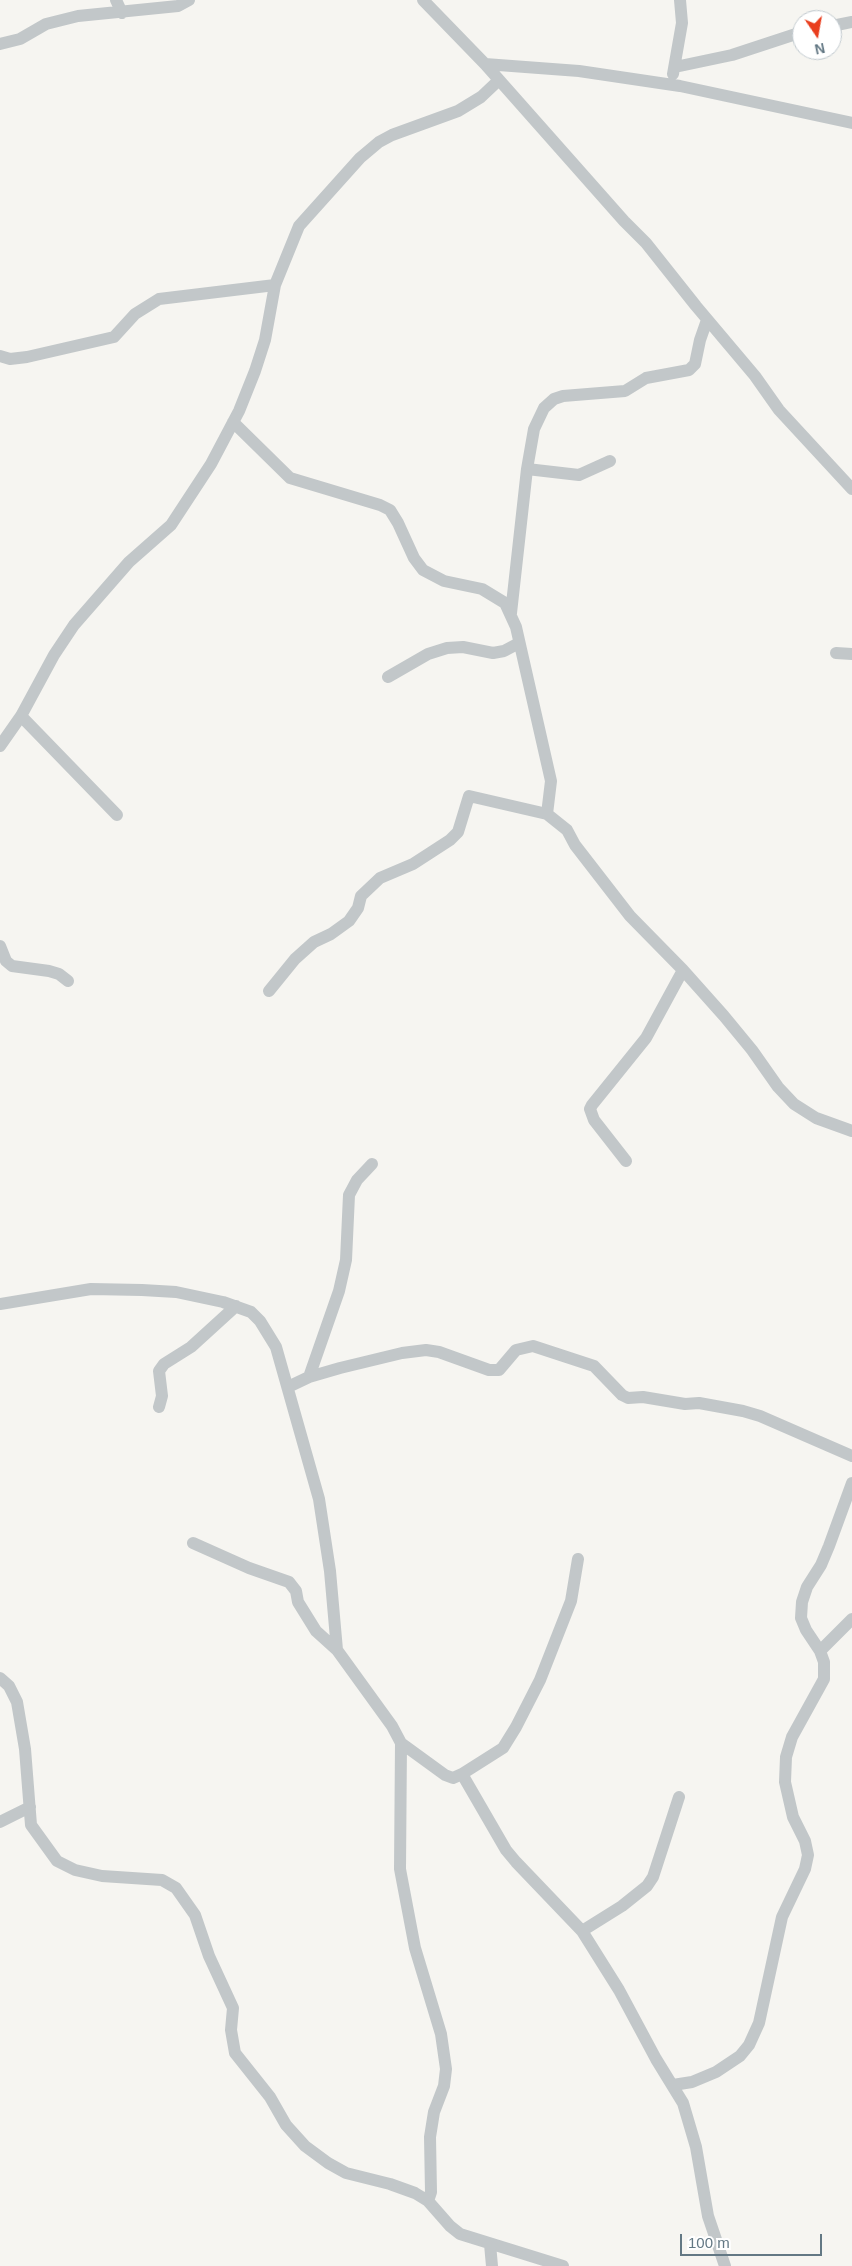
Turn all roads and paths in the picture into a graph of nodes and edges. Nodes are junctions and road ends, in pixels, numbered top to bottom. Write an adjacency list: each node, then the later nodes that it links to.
1 (116, 0): 5 (street)
2 (189, 0): 5 (street)
3 (423, 0): 8 (street)
4 (680, 0): 9 (street)
5 (122, 13): 7 (street)
6 (792, 35): 9 (street)
7 (0, 44)
8 (485, 64): 10 (street); 11 (street)
9 (675, 68): 11 (street)
10 (499, 80): 13 (street); 14 (street)
11 (670, 84): 12 (street)
12 (852, 123)
13 (275, 285): 15 (street); 16 (street)
14 (707, 320): 18 (street); 19 (street)
15 (3, 360)
16 (233, 422): 20 (street); 25 (street)
17 (610, 461): 18 (street)
18 (527, 468): 20 (street)
19 (852, 488)
20 (511, 613): 21 (street)
21 (519, 643): 24 (street); 27 (street)
22 (836, 653): 23 (street)
23 (852, 654)
24 (388, 677)
25 (21, 716): 26 (street); 28 (street)
26 (0, 746)
27 (548, 814): 30 (street); 32 (street)
28 (117, 815)
29 (0, 946): 31 (street)
30 (683, 970): 33 (street); 34 (street)
31 (68, 981)
32 (268, 991)
33 (852, 1130)
34 (626, 1161)
35 (372, 1164): 38 (street)
36 (0, 1304): 37 (street)
37 (236, 1306): 39 (street); 40 (street)
38 (309, 1377): 39 (street); 41 (street)
39 (288, 1386): 46 (street)
40 (159, 1407)
41 (852, 1456)
42 (852, 1483): 47 (street)
43 (193, 1543): 46 (street)
44 (578, 1559): 50 (street)
45 (852, 1619): 47 (street)
46 (338, 1650): 49 (street)
47 (820, 1651): 55 (street)
48 (0, 1678): 52 (street)
49 (401, 1743): 50 (street); 56 (street)
50 (462, 1774): 54 (street)
51 (680, 1797): 54 (street)
52 (30, 1808): 53 (street); 56 (street)
53 (0, 1822)
54 (582, 1930): 55 (street)
55 (673, 2085): 60 (street)
56 (428, 2201): 57 (street)
57 (490, 2244): 58 (street); 59 (street)
58 (492, 2266)
59 (563, 2266)
60 (725, 2266)

